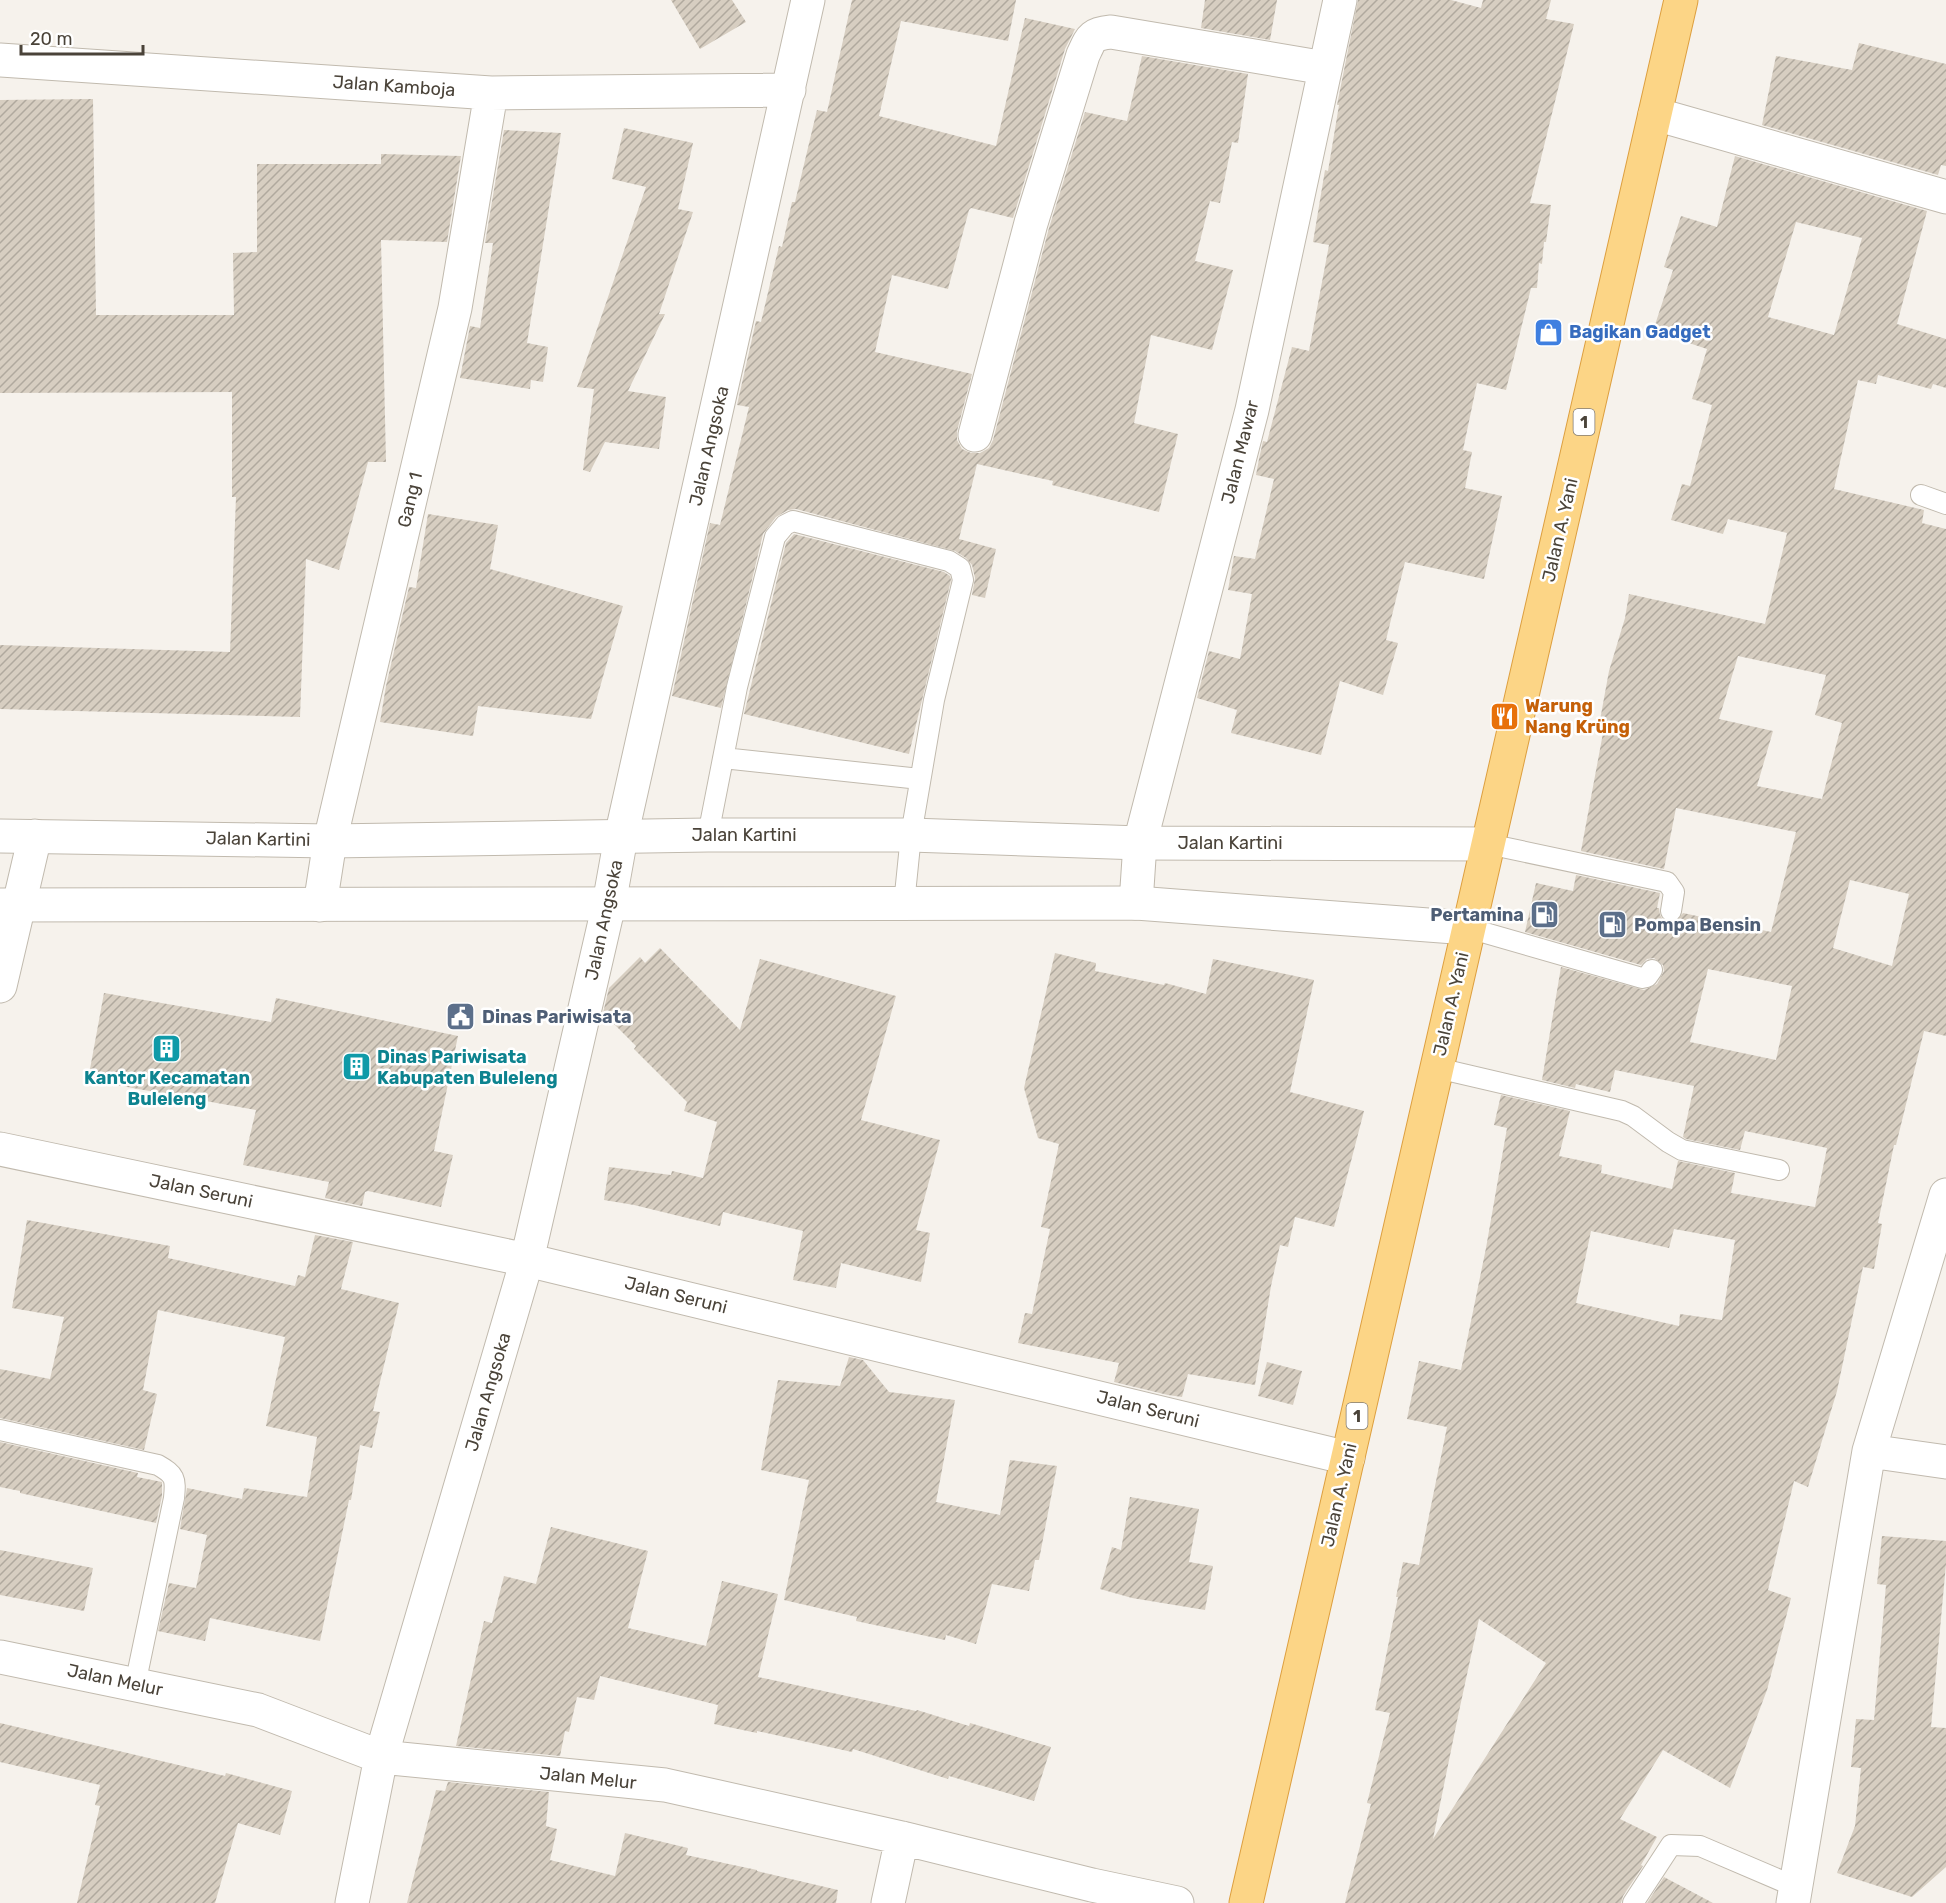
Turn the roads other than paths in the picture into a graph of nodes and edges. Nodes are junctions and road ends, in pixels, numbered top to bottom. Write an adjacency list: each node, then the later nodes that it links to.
1 (808, 0): 6 (street, Jalan Angsoka)
2 (1340, 0): 5 (street, Jalan Mawar)
3 (1681, 0): 8 (highway, Jalan A. Yani / 1)
4 (0, 60): 7 (street, Jalan Kamboja)
5 (1325, 68): 10 (street); 21 (street, Jalan Mawar)
6 (789, 90): 7 (street, Jalan Kamboja); 19 (street, Jalan Angsoka)
7 (491, 93): 20 (street, Gang 1)
8 (1654, 114): 9 (street); 22 (highway, Jalan A. Yani / 1)
9 (1946, 197)
10 (975, 435)
11 (1921, 495): 12 (lane)
12 (1946, 504)
13 (723, 758): 14 (lane); 14 (lane); 15 (lane)
14 (920, 779): 18 (lane)
15 (708, 835): 18 (street, Jalan Kartini); 19 (street, Jalan Kartini)
16 (0, 836): 17 (street, Jalan Kartini)
17 (35, 836): 20 (street, Jalan Kartini); 26 (street)
18 (911, 836): 21 (street, Jalan Kartini); 25 (lane)
19 (621, 837): 20 (street, Jalan Kartini); 24 (street, Jalan Angsoka)
20 (330, 841): 27 (street, Gang 1)
21 (1140, 843): 22 (street, Jalan Kartini); 23 (street, Jalan Mawar)
22 (1488, 844): 28 (lane); 29 (highway, Jalan A. Yani / 1)
23 (1136, 903): 25 (street); 29 (street)
24 (609, 904): 25 (street); 27 (street); 36 (street, Jalan Angsoka)
25 (904, 904)
26 (9, 905): 27 (street); 31 (street)
27 (320, 905)
28 (1671, 911)
29 (1468, 928): 30 (lane); 32 (highway, Jalan A. Yani / 1)
30 (1652, 970)
31 (0, 986)
32 (1437, 1068): 34 (lane); 39 (highway, Jalan A. Yani / 1)
33 (0, 1149): 36 (street, Jalan Seruni)
34 (1779, 1170)
35 (1946, 1195): 38 (street)
36 (527, 1260): 39 (street, Jalan Seruni); 43 (street, Jalan Angsoka)
37 (0, 1430): 42 (lane)
38 (1869, 1451): 40 (street); 45 (street)
39 (1348, 1458): 49 (highway, Jalan A. Yani / 1)
40 (1946, 1462)
41 (0, 1657): 42 (street, Jalan Melur)
42 (135, 1685): 43 (street, Jalan Melur)
43 (381, 1757): 44 (street, Jalan Melur); 46 (street, Jalan Angsoka)
44 (902, 1838): 47 (street); 48 (street, Jalan Melur)
45 (1794, 1895): 50 (lane)
46 (352, 1903)
47 (888, 1903)
48 (1177, 1903)
49 (1246, 1903)
50 (1633, 1903)

